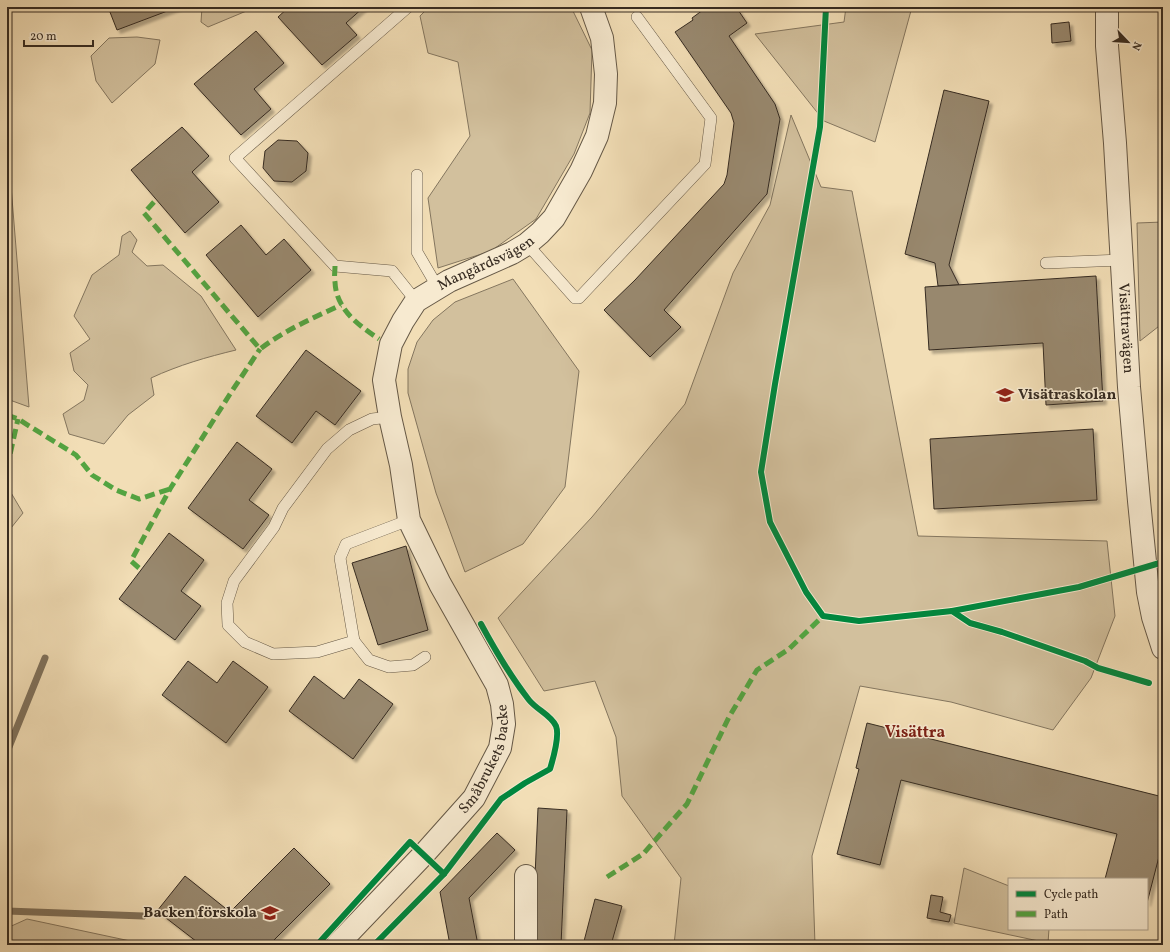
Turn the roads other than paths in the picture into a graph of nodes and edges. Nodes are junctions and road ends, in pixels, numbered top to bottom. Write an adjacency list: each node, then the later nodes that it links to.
1 (408, 7): 10 (lane)
2 (590, 7): 6 (street, Mangårdsvägen)
3 (1107, 7): 7 (street, Visättravägen)
4 (637, 17): 6 (lane)
5 (417, 175): 9 (lane)
6 (527, 244): 9 (street, Mangårdsvägen)
7 (1122, 260): 8 (lane); 14 (street, Visättravägen)
8 (1046, 263)
9 (438, 288): 10 (street, Mangårdsvägen)
10 (416, 301): 11 (street, Mangårdsvägen)
11 (390, 417): 12 (street, Mangårdsvägen); 13 (lane)
12 (409, 520): 13 (lane); 17 (street, Småbrukets backe)
13 (354, 641): 15 (lane)
14 (1163, 648)
15 (425, 658)
16 (526, 876): 18 (street)
17 (337, 945)
18 (526, 945)

